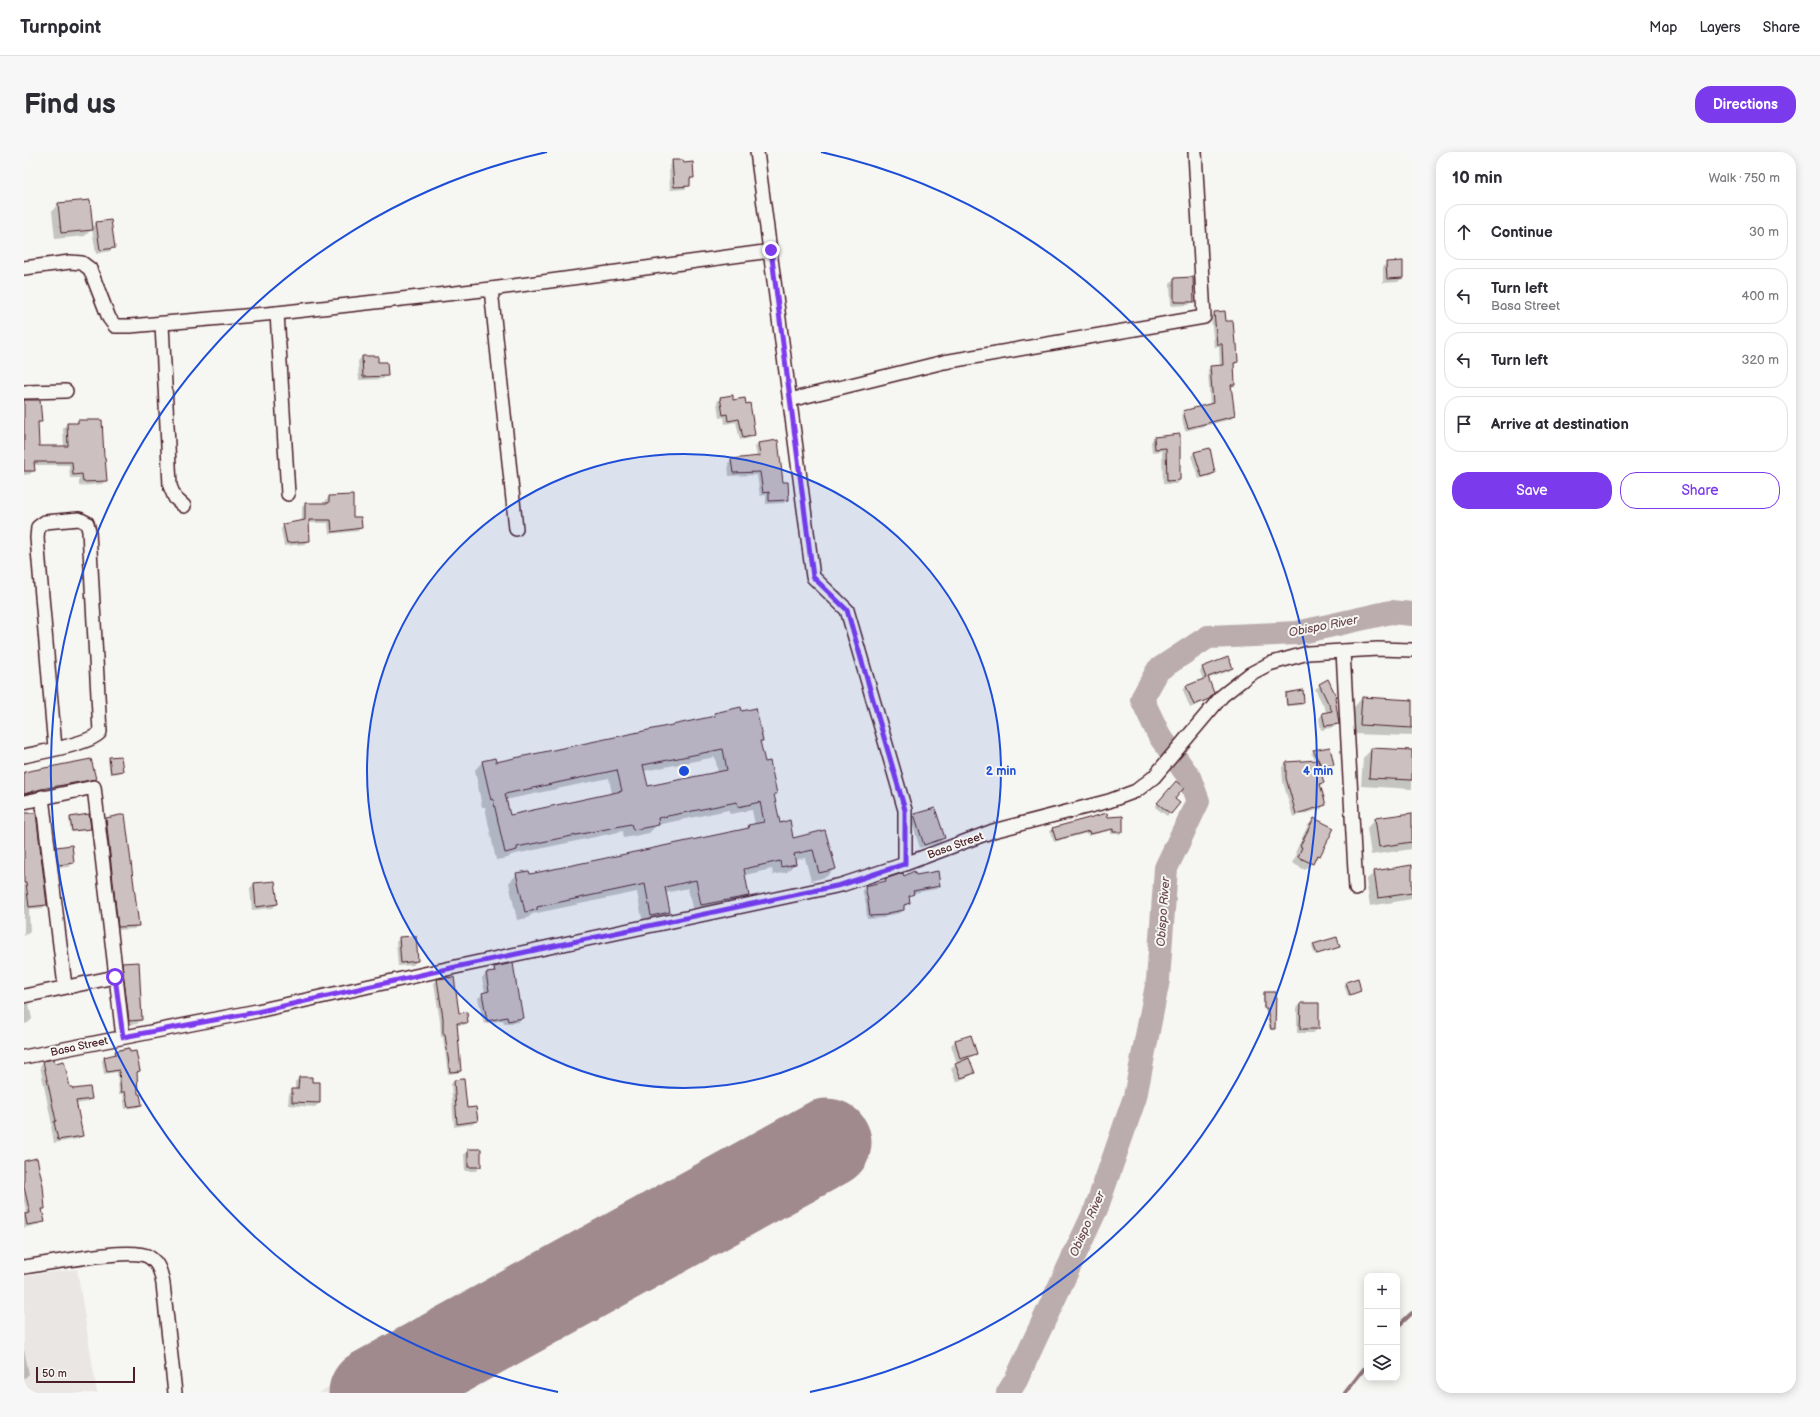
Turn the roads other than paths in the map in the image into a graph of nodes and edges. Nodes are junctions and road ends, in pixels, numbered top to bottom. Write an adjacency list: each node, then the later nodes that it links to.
1 (757, 152): 3 (street)
2 (1194, 152): 10 (street)
3 (771, 250): 5 (street); 10 (street)
4 (24, 268): 7 (street)
5 (491, 289): 6 (street); 13 (street)
6 (277, 313): 7 (street); 11 (street)
7 (162, 324): 12 (street)
8 (24, 392): 9 (street)
9 (66, 392)
10 (790, 400): 20 (street)
11 (288, 494)
12 (184, 506)
13 (516, 529)
14 (1412, 650): 15 (street, Basa Street)
15 (1343, 651): 20 (street, Basa Street); 21 (street)
16 (55, 748): 16 (street); 17 (street)
17 (24, 756)
18 (42, 797): 19 (street); 22 (street); 23 (street)
19 (24, 802)
20 (905, 864): 25 (street, Basa Street)
21 (1356, 888)
22 (115, 977): 23 (street); 25 (street)
23 (65, 986): 24 (street)
24 (24, 996)
25 (123, 1037): 26 (street, Basa Street)
26 (24, 1057)
27 (24, 1267): 28 (street)
28 (175, 1393)

